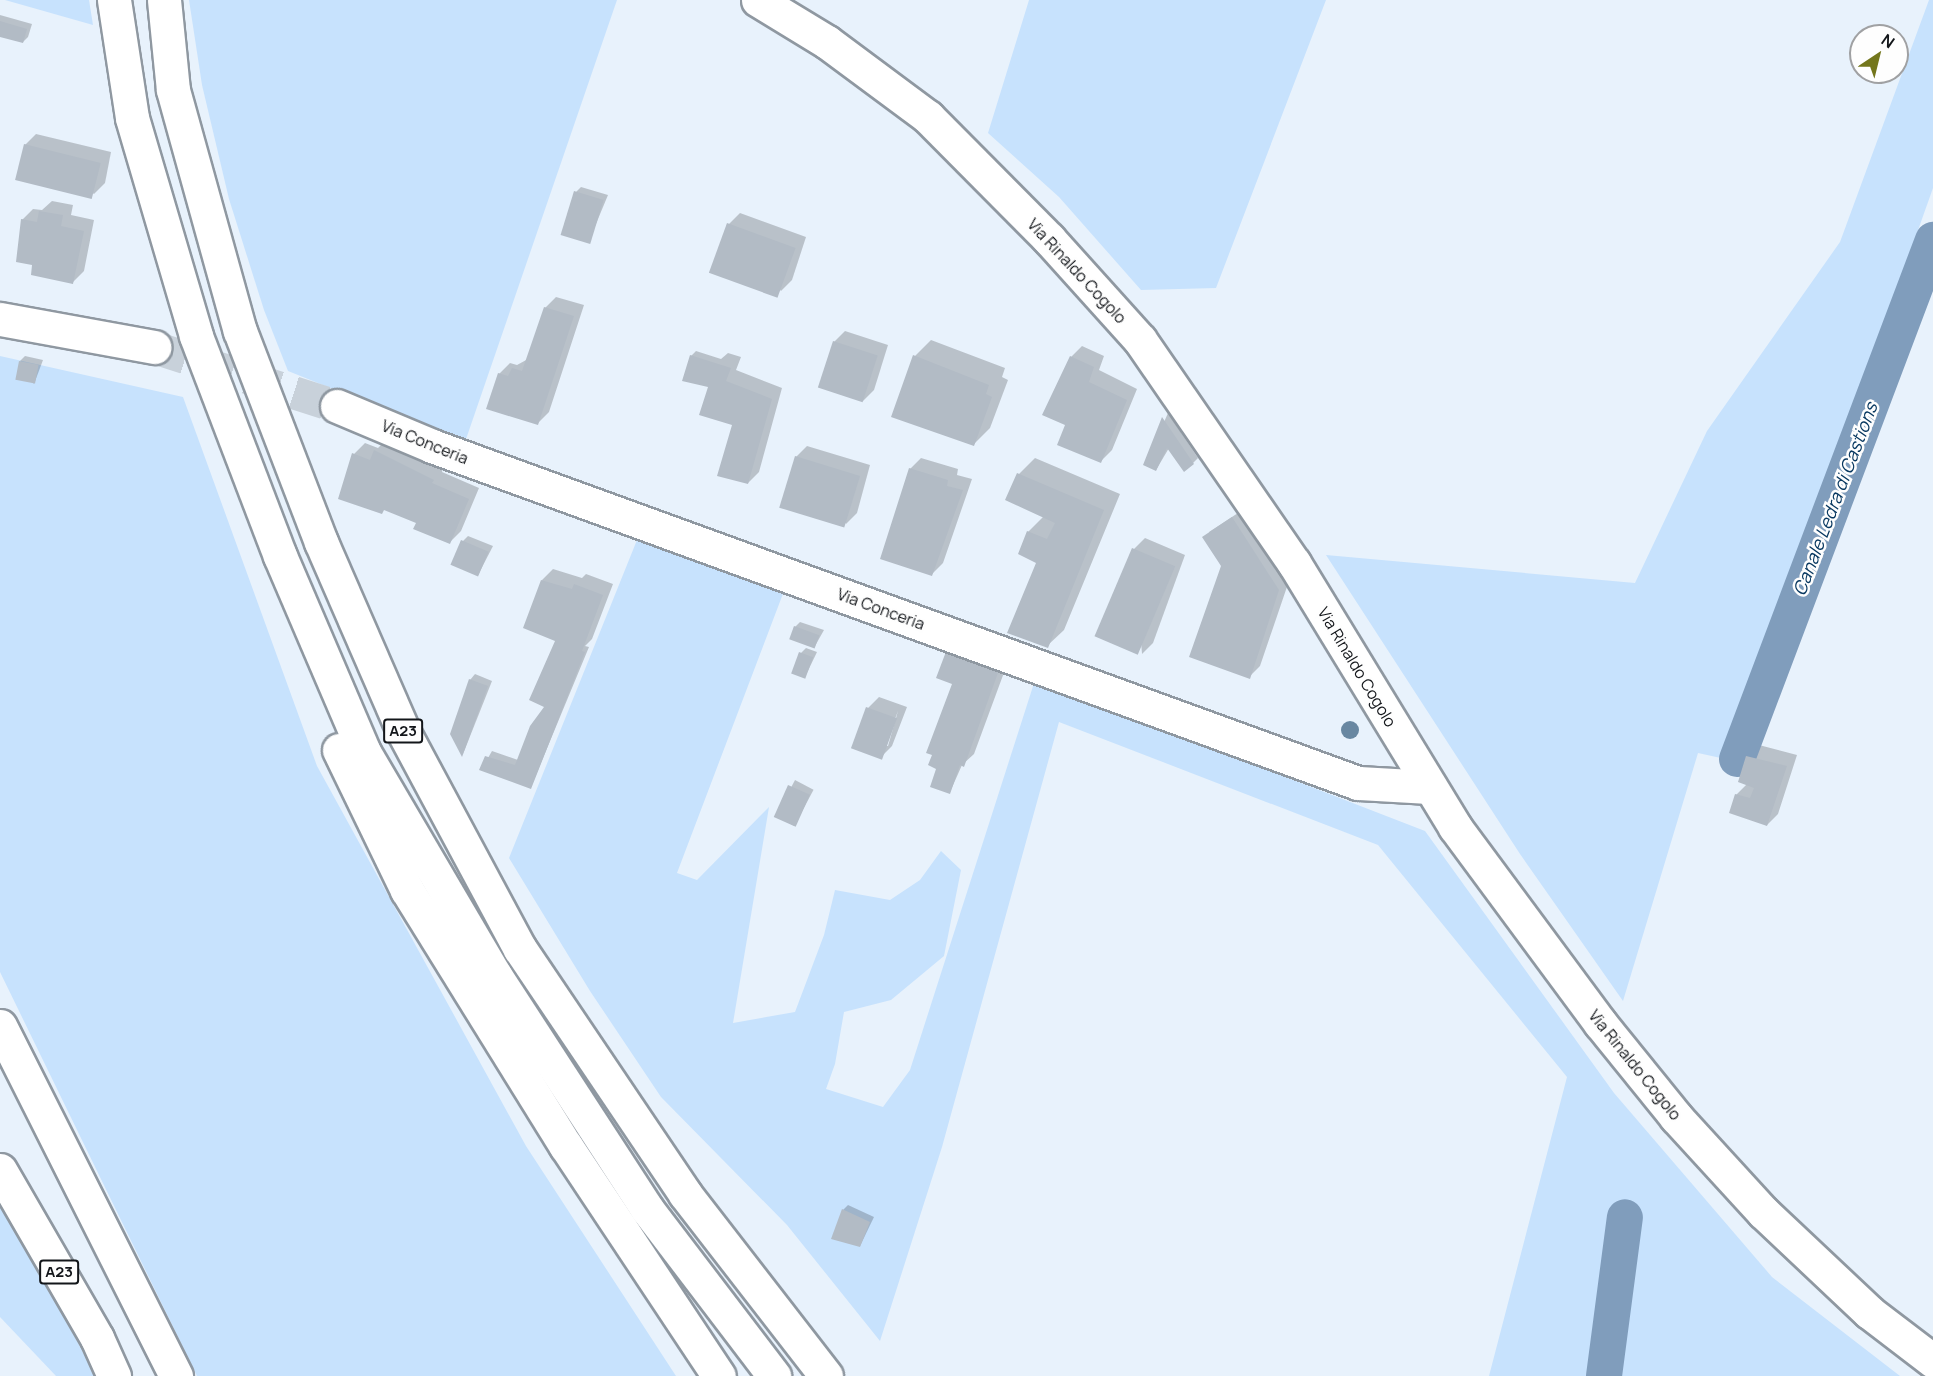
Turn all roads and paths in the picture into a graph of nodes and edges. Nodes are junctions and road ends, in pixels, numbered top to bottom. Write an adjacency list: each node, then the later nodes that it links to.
1 (114, 0): 15 (main road, A23)
2 (164, 0): 16 (main road, A23)
3 (758, 0): 8 (main road, Via Rinaldo Cogolo)
4 (0, 319): 5 (main road)
5 (154, 347)
6 (337, 406): 8 (main road, Via Conceria)
7 (339, 750): 14 (main road)
8 (1430, 787): 11 (main road, Via Rinaldo Cogolo)
9 (0, 1026): 13 (main road)
10 (0, 1170): 12 (main road, A23)
11 (1933, 1361)
12 (114, 1376)
13 (176, 1376)
14 (719, 1376)
15 (774, 1376)
16 (826, 1376)

